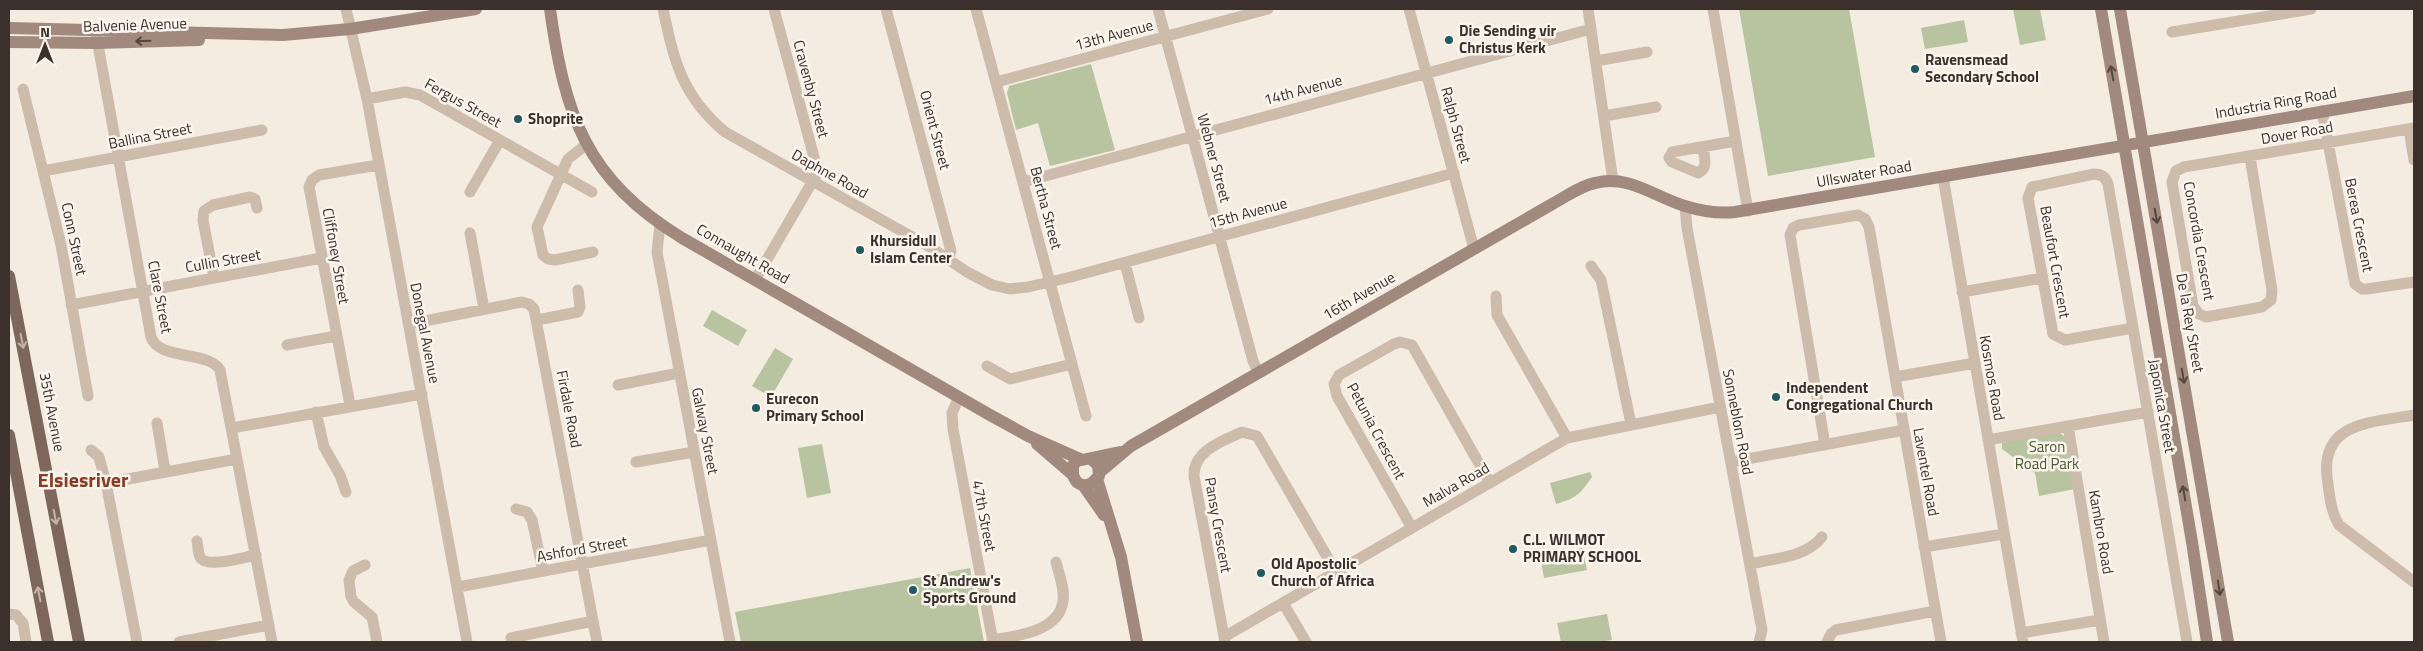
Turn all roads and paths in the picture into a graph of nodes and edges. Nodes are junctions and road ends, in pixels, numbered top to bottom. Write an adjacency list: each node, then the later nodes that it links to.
1 (346, 9): 17 (street, Donegal Avenue)
2 (476, 9): 17 (street, Balvenie Avenue)
3 (550, 9): 42 (street, Connaught Road)
4 (663, 9): 55 (street, Daphne Road)
5 (774, 9): 55 (street, Cravenby Street)
6 (886, 9): 69 (street, Orient Street)
7 (976, 9): 28 (street, Bertha Street)
8 (1158, 9): 22 (street, Webner Street)
9 (1268, 9): 22 (street, 13th Avenue)
10 (1409, 9): 27 (street, Ralph Street)
11 (1588, 9): 18 (street)
12 (1713, 9): 39 (street)
13 (2101, 9): 43 (street, one-way to 13)
14 (2120, 9): 40 (street, De la Rey Street)
15 (2311, 9): 20 (street)
16 (9, 28): 19 (street, Balvenie Avenue)
17 (350, 29): 21 (street, Balvenie Avenue); 31 (street, Donegal Avenue)
18 (1591, 29): 26 (street); 27 (street, 14th Avenue)
19 (96, 30): 21 (street, Balvenie Avenue); 24 (street, Clare Street)
20 (2172, 32)
21 (261, 35): 24 (street, Balvenie Avenue, one-way to 24)
22 (1165, 36): 28 (street, 13th Avenue); 37 (street, Webner Street)
23 (9, 42): 24 (street, Balvenie Avenue)
24 (97, 43): 46 (street, Clare Street)
25 (1647, 52): 26 (street)
26 (1596, 61): 34 (street)
27 (1426, 72): 37 (street, 14th Avenue); 51 (street, Ralph Street)
28 (996, 82): 57 (street, Bertha Street)
29 (23, 89): 50 (street, Conn Street)
30 (2414, 96): 33 (street, Industria Ring Road)
31 (367, 99): 38 (street, Fergus Street); 48 (street, Donegal Avenue)
32 (1656, 108): 34 (street)
33 (2322, 111): 40 (street, Industria Ring Road); 41 (street, Berea Crescent)
34 (1604, 116): 56 (street)
35 (2412, 129): 41 (street, Dover Road); 47 (street)
36 (262, 130): 46 (street, Ballina Street)
37 (1192, 136): 57 (street, 14th Avenue); 65 (street, Webner Street)
38 (500, 140): 52 (street, Fergus Street); 58 (street)
39 (1736, 142): 44 (street); 62 (street)
40 (2143, 142): 43 (street, Industria Ring Road); 175 (street, De la Rey Street, one-way to 175)
41 (2328, 142): 45 (street, Dover Road); 77 (street, Berea Crescent)
42 (587, 144): 52 (street); 63 (street, Connaught Road)
43 (2124, 146): 54 (street, Ullswater Road); 174 (street, one-way to 43)
44 (1703, 147)
45 (2250, 157): 49 (street, Dover Road); 49 (street, Concordia Crescent)
46 (118, 158): 50 (street, Ballina Street); 79 (street, Clare Street)
47 (2414, 160)
48 (378, 165): 68 (street, Cliffoney Street); 86 (street, Donegal Avenue)
49 (2184, 167)
50 (43, 171): 82 (street, Conn Street)
51 (1454, 173): 65 (street, 15th Avenue); 66 (street, Ralph Street)
52 (562, 175): 59 (street, Fergus Street); 67 (street)
53 (2104, 176): 74 (street, Beaufort Crescent); 87 (street, Japonica Street)
54 (1943, 177): 62 (street, Ullswater Road); 80 (street, Kosmos Road)
55 (813, 181): 69 (street, Daphne Road); 75 (street, Cravenby Street)
56 (1613, 181): 60 (street, Ullswater Road); 66 (street, 16th Avenue)
57 (1023, 182): 76 (street, Bertha Street)
58 (470, 192)
59 (592, 192)
60 (1685, 206): 62 (street, Ullswater Road); 101 (street, Sonneblom Road)
61 (258, 208): 73 (street)
62 (1748, 210)
63 (660, 224): 75 (street, Connaught Road); 94 (street, Galway Street)
64 (470, 233): 83 (street)
65 (1220, 237): 70 (street, 15th Avenue); 93 (street, Webner Street)
66 (1474, 249): 93 (street, 16th Avenue)
67 (593, 252)
68 (321, 258): 73 (street, Cullin Street); 88 (street, Cliffoney Street)
69 (948, 259): 76 (street, Daphne Road)
70 (1125, 263): 76 (street, 15th Avenue); 84 (street)
71 (1591, 266): 107 (street)
72 (9, 276): 159 (main road, 35th Avenue, one-way to 159)
73 (214, 278): 79 (street, Cullin Street)
74 (2042, 278): 80 (street); 87 (street, Beaufort Crescent)
75 (755, 280): 99 (street, Connaught Road)
76 (1050, 282): 90 (street, Bertha Street)
77 (2414, 282)
78 (578, 290): 85 (street)
79 (143, 291): 82 (street, Cullin Street); 109 (street, Clare Street)
80 (1962, 292): 91 (street, Kosmos Road)
81 (1496, 296): 113 (street)
82 (71, 305): 98 (street, Conn Street)
83 (484, 309): 85 (street); 86 (street)
84 (1139, 318)
85 (537, 320): 142 (street, Firdale Road)
86 (409, 324): 97 (street, Donegal Avenue)
87 (2133, 328): 103 (street, Japonica Street)
88 (336, 336): 89 (street); 100 (street, Cliffoney Street)
89 (287, 345)
90 (1072, 364): 92 (street); 105 (street, Bertha Street)
91 (1975, 364): 95 (street); 114 (street, Kosmos Road)
92 (987, 366)
93 (1258, 372): 117 (street, 16th Avenue)
94 (679, 373): 96 (street); 118 (street, Galway Street)
95 (1895, 377): 110 (street, Laventel Road); 115 (street, Laventel Road)
96 (618, 385)
97 (422, 394): 100 (street); 146 (street, Donegal Avenue)
98 (88, 396)
99 (959, 397): 112 (street, Connaught Road); 156 (street, 47th Street)
100 (350, 405): 102 (street)
101 (1720, 407): 107 (street, Malva Road); 122 (street, Sonneblom Road)
102 (316, 412): 109 (street); 129 (street)
103 (2148, 412): 108 (street); 173 (street, Japonica Street)
104 (2414, 415): 145 (street)
105 (1086, 416)
106 (157, 423): 123 (street)
107 (1631, 424): 113 (street, Malva Road)
108 (2068, 426): 114 (street); 150 (street, Kambro Road)
109 (232, 428): 119 (street, Clare Street)
110 (1904, 430): 115 (street); 137 (street, Laventel Road)
111 (9, 435): 158 (main road, one-way to 111)
112 (1028, 436): 120 (street, Connaught Road); 124 (street, Connaught Road)
113 (1567, 438): 127 (street, Malva Road)
114 (1988, 440): 133 (street, Kosmos Road)
115 (1825, 444): 122 (street)
116 (91, 450): 126 (street)
117 (1125, 450): 120 (street, 16th Avenue); 125 (street, 16th Avenue)
118 (694, 452): 121 (street); 135 (street, Galway Street)
119 (237, 459): 123 (street); 138 (street, Clare Street)
120 (1085, 459): 124 (street); 125 (street)
121 (636, 462)
122 (1731, 462): 140 (street, Sonneblom Road)
123 (165, 471): 126 (street)
124 (1072, 475): 128 (street)
125 (1099, 476): 128 (street); 131 (street)
126 (106, 483): 160 (street)
127 (1490, 483): 132 (street, Malva Road); 132 (street, Petunia Crescent)
128 (1082, 485): 131 (street)
129 (346, 492)
130 (516, 509): 143 (street)
131 (1111, 526): 167 (street)
132 (1412, 528): 144 (street, Malva Road)
133 (2004, 534): 137 (street); 154 (street, Kosmos Road)
134 (1822, 537): 140 (street)
135 (711, 540): 142 (street, Ashford Street); 166 (street, Galway Street)
136 (197, 541): 138 (street)
137 (1924, 547): 148 (street, Laventel Road)
138 (256, 555): 152 (street, Clare Street)
139 (1056, 562): 156 (street)
140 (1750, 564): 169 (street, Sonneblom Road)
141 (365, 565): 163 (street)
142 (583, 565): 143 (street, Ashford Street); 151 (street, Firdale Road)
143 (543, 572): 146 (street, Ashford Street)
144 (1336, 572): 147 (street, Malva Road); 155 (street, Pansy Crescent)
145 (2414, 582)
146 (458, 587): 164 (street, Donegal Avenue)
147 (1283, 603): 155 (street, Malva Road); 168 (street)
148 (1935, 611): 170 (street); 171 (street, Laventel Road)
149 (14, 615): 157 (street)
150 (2100, 620): 154 (street); 172 (street, Kambro Road)
151 (593, 622): 153 (street); 165 (street, Firdale Road)
152 (269, 625): 161 (street); 162 (street, Clare Street)
153 (511, 638)
154 (2022, 638)
155 (1224, 640)
156 (992, 641)
157 (26, 642)
158 (48, 642)
159 (79, 642)
160 (137, 642)
161 (179, 642)
162 (272, 642)
163 (377, 642)
164 (467, 642)
165 (597, 642)
166 (730, 642)
167 (1137, 642)
168 (1306, 642)
169 (1759, 642)
170 (1827, 642)
171 (1941, 642)
172 (2104, 642)
173 (2187, 642)
174 (2207, 642)
175 (2228, 642)

